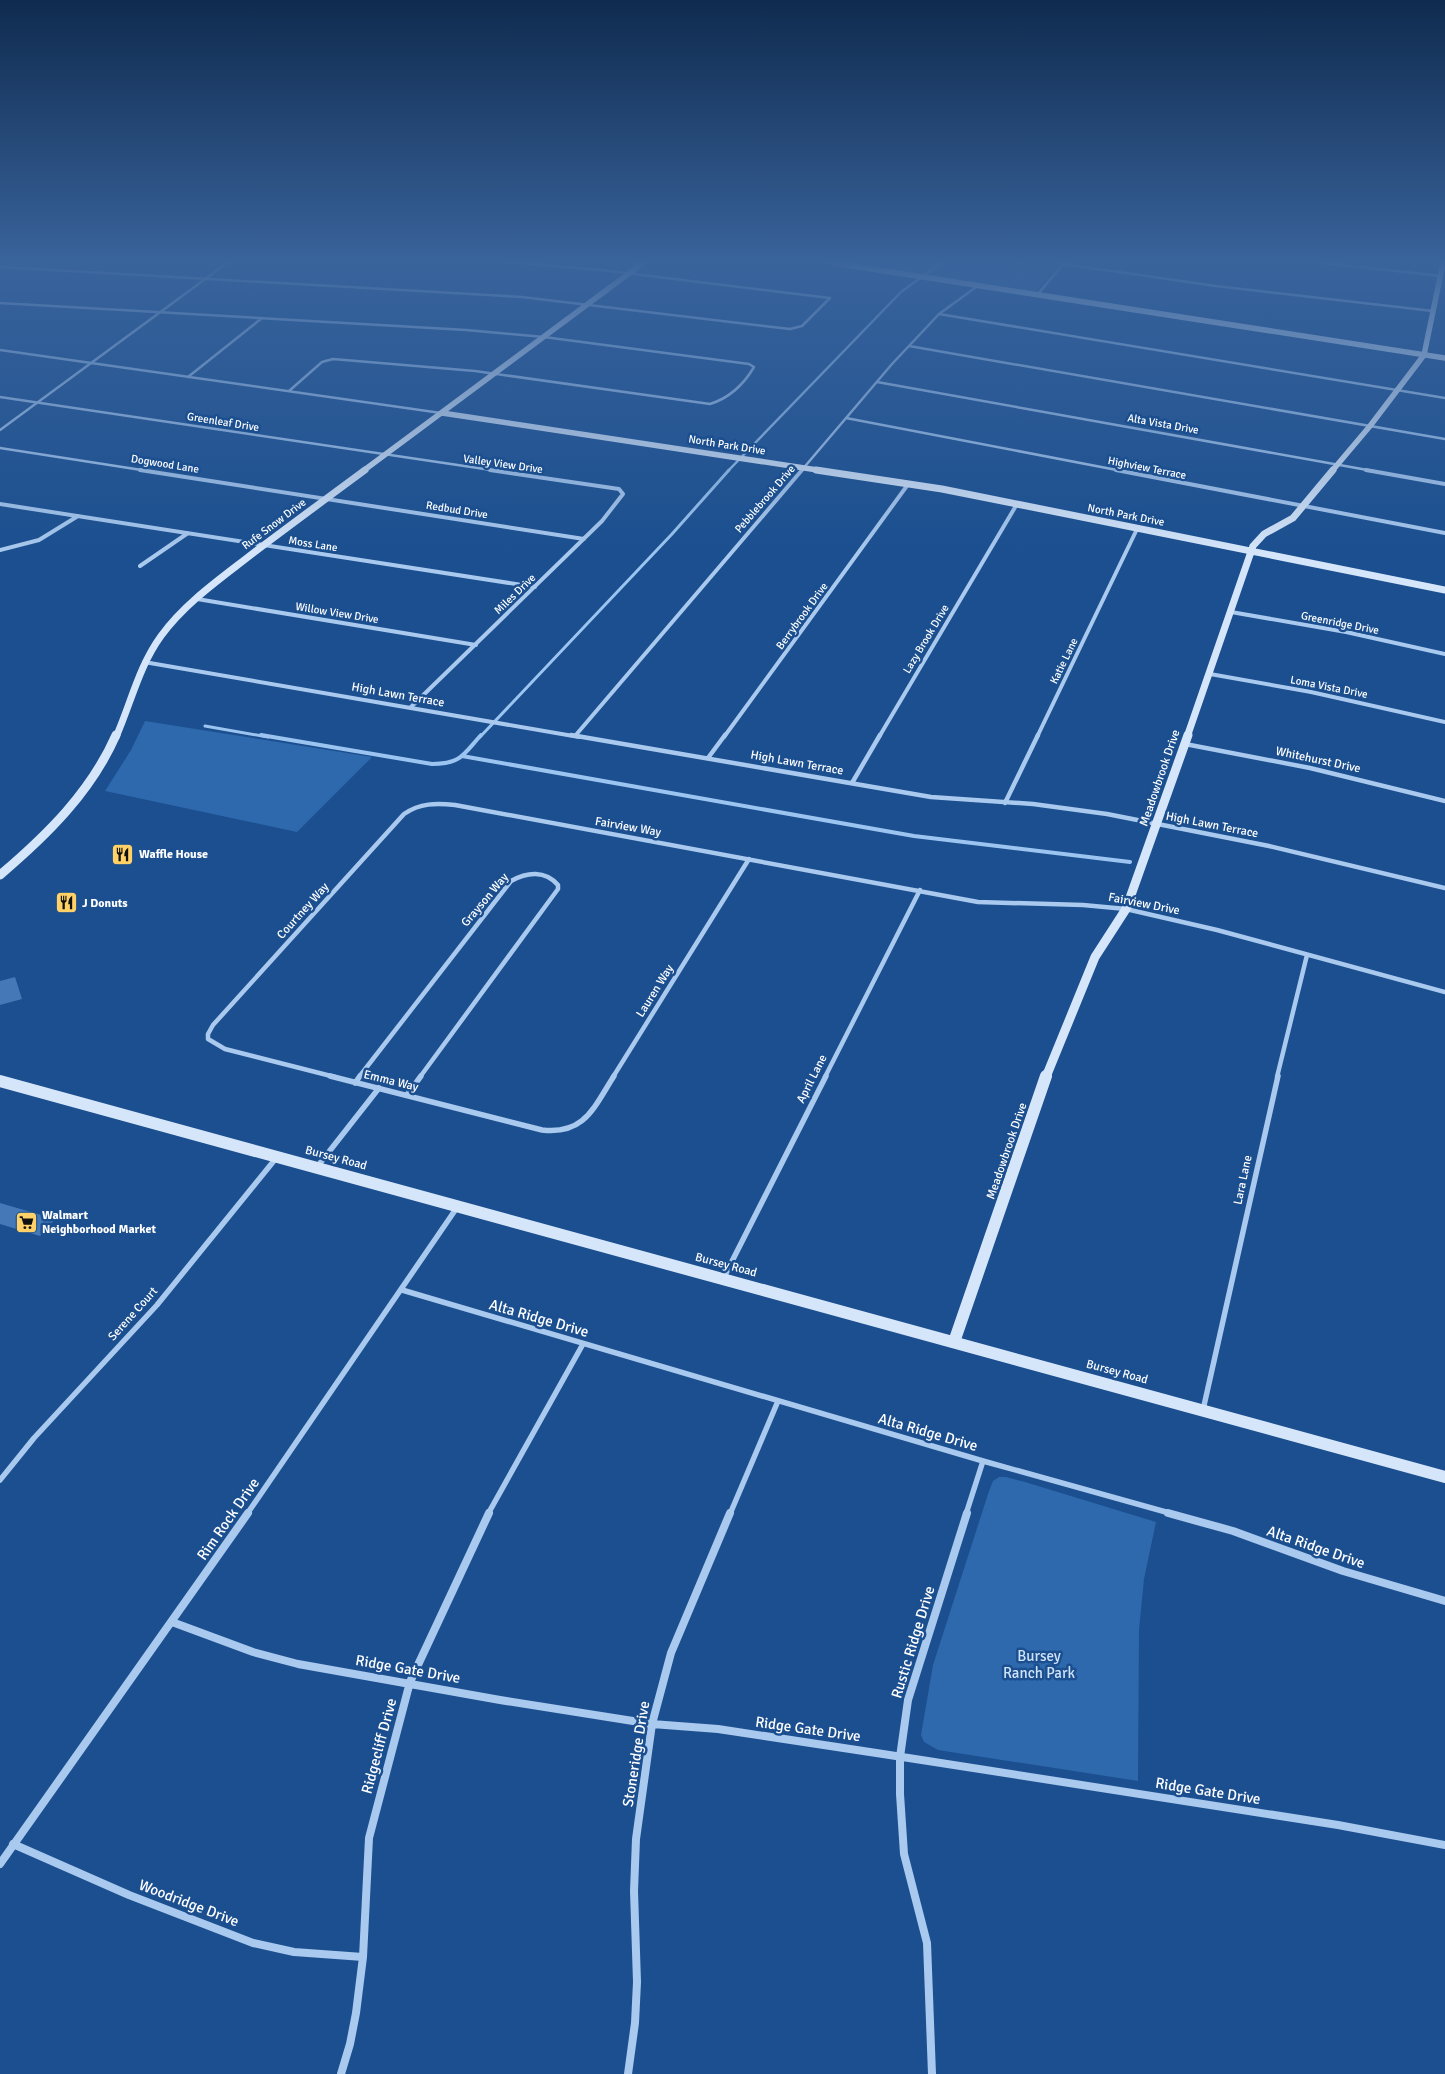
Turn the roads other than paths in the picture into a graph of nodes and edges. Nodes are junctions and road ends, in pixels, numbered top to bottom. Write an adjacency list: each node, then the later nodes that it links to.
1 (69, 360): 12 (street, North Park Drive)
2 (95, 360): 12 (street)
3 (210, 360): 14 (street)
4 (329, 360): 17 (street)
5 (341, 360): 13 (street)
6 (514, 360): 13 (street, Rufe Snow Drive)
7 (717, 360): 13 (street)
8 (897, 360): 15 (street, Pebblebrook Drive)
9 (988, 360): 23 (street)
10 (1214, 360): 16 (street)
11 (1420, 360): 16 (street, Meadowbrook Drive)
12 (91, 363): 14 (street, North Park Drive); 20 (street)
13 (495, 374): 21 (street, Rufe Snow Drive)
14 (188, 377): 17 (street, North Park Drive)
15 (877, 382): 22 (street, Pebblebrook Drive); 28 (street, Alta Vista Drive)
16 (1396, 390): 19 (street); 23 (street, Meadowbrook Drive)
17 (290, 392): 21 (street, North Park Drive)
18 (0, 397): 20 (street, Greenleaf Drive)
19 (1445, 398)
20 (37, 403): 24 (street); 27 (street, Greenleaf Drive)
21 (442, 413): 27 (street, Rufe Snow Drive); 29 (street, North Park Drive)
22 (846, 418): 29 (street, Pebblebrook Drive); 36 (street, Highview Terrace)
23 (1370, 426): 25 (street); 28 (street, Meadowbrook Drive)
24 (0, 430)
25 (1445, 439)
26 (0, 448): 33 (street, Dogwood Lane)
27 (385, 456): 32 (street, Valley View Drive); 33 (street, Rufe Snow Drive)
28 (1338, 464): 31 (street, Alta Vista Drive); 36 (street, Meadowbrook Drive)
29 (804, 467): 30 (street, North Park Drive); 56 (street, Pebblebrook Drive)
30 (909, 483): 35 (street, North Park Drive); 58 (street, Berrybrook Drive)
31 (1445, 484)
32 (620, 489): 41 (street, Miles Drive)
33 (328, 499): 41 (street, Redbud Drive); 42 (street, Rufe Snow Drive)
34 (0, 504): 37 (street, Moss Lane)
35 (1017, 504): 38 (street, North Park Drive); 59 (street, Lazy Brook Drive)
36 (1303, 506): 40 (street, Highview Terrace); 44 (street, Meadowbrook Drive)
37 (78, 516): 39 (street, Moss Lane); 43 (street)
38 (1138, 527): 44 (street, North Park Drive); 61 (street, Katie Lane)
39 (188, 533): 42 (street, Moss Lane); 45 (street)
40 (1445, 533)
41 (584, 539): 46 (street, Miles Drive)
42 (264, 545): 46 (street, Moss Lane); 48 (street, Rufe Snow Drive)
43 (0, 550)
44 (1251, 551): 47 (street, North Park Drive); 49 (street, Meadowbrook Drive)
45 (140, 566)
46 (535, 587): 50 (street, Miles Drive)
47 (1445, 590)
48 (196, 599): 50 (street, Willow View Drive); 52 (street, Rufe Snow Drive)
49 (1231, 612): 51 (street, Greenridge Drive); 53 (street, Meadowbrook Drive)
50 (476, 645): 54 (street, Miles Drive)
51 (1445, 654)
52 (144, 662): 54 (street, High Lawn Terrace); 66 (street, Rufe Snow Drive)
53 (1210, 674): 55 (street, Loma Vista Drive); 57 (street, Meadowbrook Drive)
54 (411, 707): 56 (street, High Lawn Terrace)
55 (1445, 722)
56 (575, 736): 58 (street, High Lawn Terrace)
57 (1185, 744): 60 (street, Whitehurst Drive); 63 (street, Meadowbrook Drive)
58 (708, 758): 59 (street, High Lawn Terrace)
59 (852, 783): 61 (street, High Lawn Terrace)
60 (1445, 801)
61 (1005, 802): 63 (street, High Lawn Terrace)
62 (421, 804): 64 (street, Fairview Way); 72 (street, Courtney Way)
63 (1157, 824): 67 (street, High Lawn Terrace); 69 (street, Meadowbrook Drive)
64 (749, 859): 65 (street, Fairview Way); 77 (street, Lauren Way)
65 (832, 874): 68 (street, Fairview Drive)
66 (0, 875)
67 (1445, 888)
68 (920, 890): 69 (street, Fairview Drive); 81 (street, April Lane)
69 (1126, 909): 70 (street, Fairview Drive); 83 (street, Meadowbrook Drive)
70 (1307, 955): 71 (street, Fairview Drive); 86 (street, Lara Lane)
71 (1445, 992)
72 (208, 1039): 74 (street, Emma Way)
73 (0, 1081): 78 (street, Bursey Road)
74 (355, 1082): 75 (street, Emma Way); 76 (street, Grayson Way)
75 (379, 1088): 76 (street, Emma Way); 79 (street)
76 (407, 1095): 77 (street, Emma Way)
77 (572, 1129)
78 (277, 1156): 79 (street, Bursey Road); 89 (street, Serene Court)
79 (316, 1167): 80 (street, Bursey Road)
80 (458, 1206): 81 (street, Bursey Road); 82 (street, Rim Rock Drive)
81 (723, 1279): 83 (street, Bursey Road)
82 (402, 1290): 84 (street, Alta Ridge Drive); 91 (street, Rim Rock Drive)
83 (954, 1342): 86 (street, Bursey Road)
84 (583, 1344): 85 (street, Alta Ridge Drive); 92 (street, Ridgecliff Drive)
85 (778, 1401): 87 (street, Alta Ridge Drive); 93 (street, Stoneridge Drive)
86 (1203, 1410): 88 (street, Bursey Road)
87 (983, 1461): 90 (street, Alta Ridge Drive); 94 (street, Rustic Ridge Drive)
88 (1445, 1476)
89 (0, 1480)
90 (1445, 1600)
91 (172, 1622): 92 (street, Ridge Gate Drive); 95 (street, Rim Rock Drive)
92 (410, 1682): 93 (street, Ridge Gate Drive); 98 (street, Ridgecliff Drive)
93 (652, 1724): 94 (street, Ridge Gate Drive); 100 (street, Stoneridge Drive)
94 (900, 1757): 96 (street, Ridge Gate Drive); 101 (street, Rustic Ridge Drive)
95 (13, 1844): 97 (street, Rim Rock Drive); 98 (street, Woodridge Drive)
96 (1445, 1846)
97 (0, 1864)
98 (363, 1957): 99 (street, Ridgecliff Drive)
99 (341, 2074)
100 (628, 2074)
101 (932, 2074)

